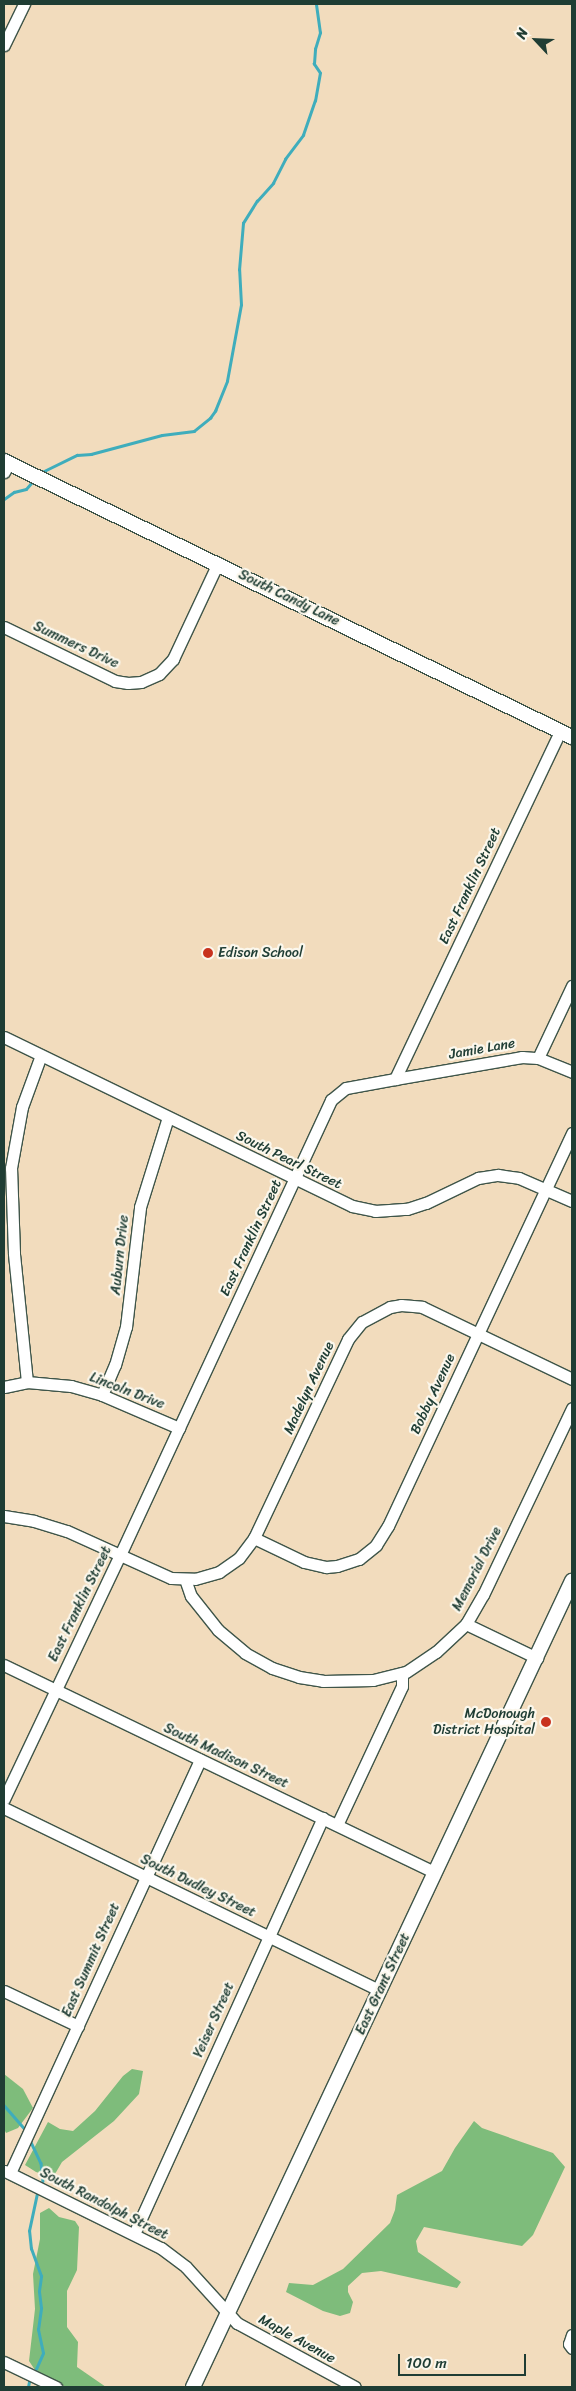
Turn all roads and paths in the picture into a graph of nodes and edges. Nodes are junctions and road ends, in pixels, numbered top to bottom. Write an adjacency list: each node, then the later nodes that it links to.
1 (24, 4): 2 (street)
2 (4, 45)
3 (5, 465): 4 (main road, South Candy Lane)
4 (218, 563): 5 (street, Summers Drive); 6 (main road, South Candy Lane)
5 (4, 627)
6 (566, 734): 12 (street, East Franklin Street)
7 (572, 986): 10 (street)
8 (4, 1037): 9 (street, South Pearl Street)
9 (41, 1055): 13 (street, South Pearl Street); 20 (street)
10 (538, 1058): 11 (street, Jamie Lane); 12 (street, Jamie Lane)
11 (572, 1072)
12 (395, 1079): 15 (street, East Franklin Street)
13 (168, 1117): 15 (street, South Pearl Street); 22 (street, Auburn Drive)
14 (572, 1133): 16 (street, Bobby Avenue)
15 (295, 1179): 16 (street, South Pearl Street); 24 (street, East Franklin Street)
16 (546, 1188): 17 (street, South Pearl Street); 18 (street, Bobby Avenue)
17 (572, 1201)
18 (478, 1332): 19 (street, Madelyn Avenue); 26 (street, Madelyn Avenue); 26 (street, Bobby Avenue)
19 (572, 1379)
20 (27, 1382): 21 (street, Lincoln Drive); 22 (street, Lincoln Drive)
21 (4, 1387)
22 (102, 1395): 24 (street, Lincoln Drive)
23 (572, 1408): 30 (street, Memorial Drive)
24 (179, 1428): 27 (street, East Franklin Street)
25 (4, 1516): 27 (street)
26 (254, 1538): 28 (street, Madelyn Avenue)
27 (120, 1555): 28 (street, Madelyn Avenue); 34 (street, East Franklin Street)
28 (185, 1580): 33 (street, Memorial Drive)
29 (572, 1581): 31 (main road, East Grant Street)
30 (466, 1624): 31 (street); 33 (street, Memorial Drive)
31 (537, 1658): 40 (main road, East Grant Street)
32 (4, 1665): 34 (street, South Madison Street)
33 (402, 1673): 39 (street)
34 (55, 1690): 35 (street, South Madison Street); 36 (street, East Franklin Street)
35 (200, 1760): 38 (street, South Madison Street); 41 (street, East Summit Street)
36 (4, 1799)
37 (4, 1808): 41 (street, South Dudley Street)
38 (323, 1818): 39 (street, South Madison Street); 42 (street, Yeiser Street)
39 (337, 1825): 40 (street, South Madison Street)
40 (435, 1872): 44 (main road, East Grant Street)
41 (144, 1877): 42 (street, South Dudley Street); 45 (street, East Summit Street)
42 (268, 1937): 44 (street, South Dudley Street); 47 (street, Yeiser Street)
43 (4, 1990): 45 (street)
44 (379, 1990): 48 (main road, East Grant Street)
45 (78, 2026): 46 (street, East Summit Street)
46 (7, 2172): 47 (street, South Randolph Street)
47 (134, 2234): 48 (street, South Randolph Street)
48 (228, 2313): 53 (main road, East Grant Street); 54 (street, Maple Avenue)
49 (572, 2335): 50 (street)
50 (572, 2348)
51 (4, 2362): 52 (street)
52 (56, 2387)
53 (193, 2387)
54 (355, 2387)

